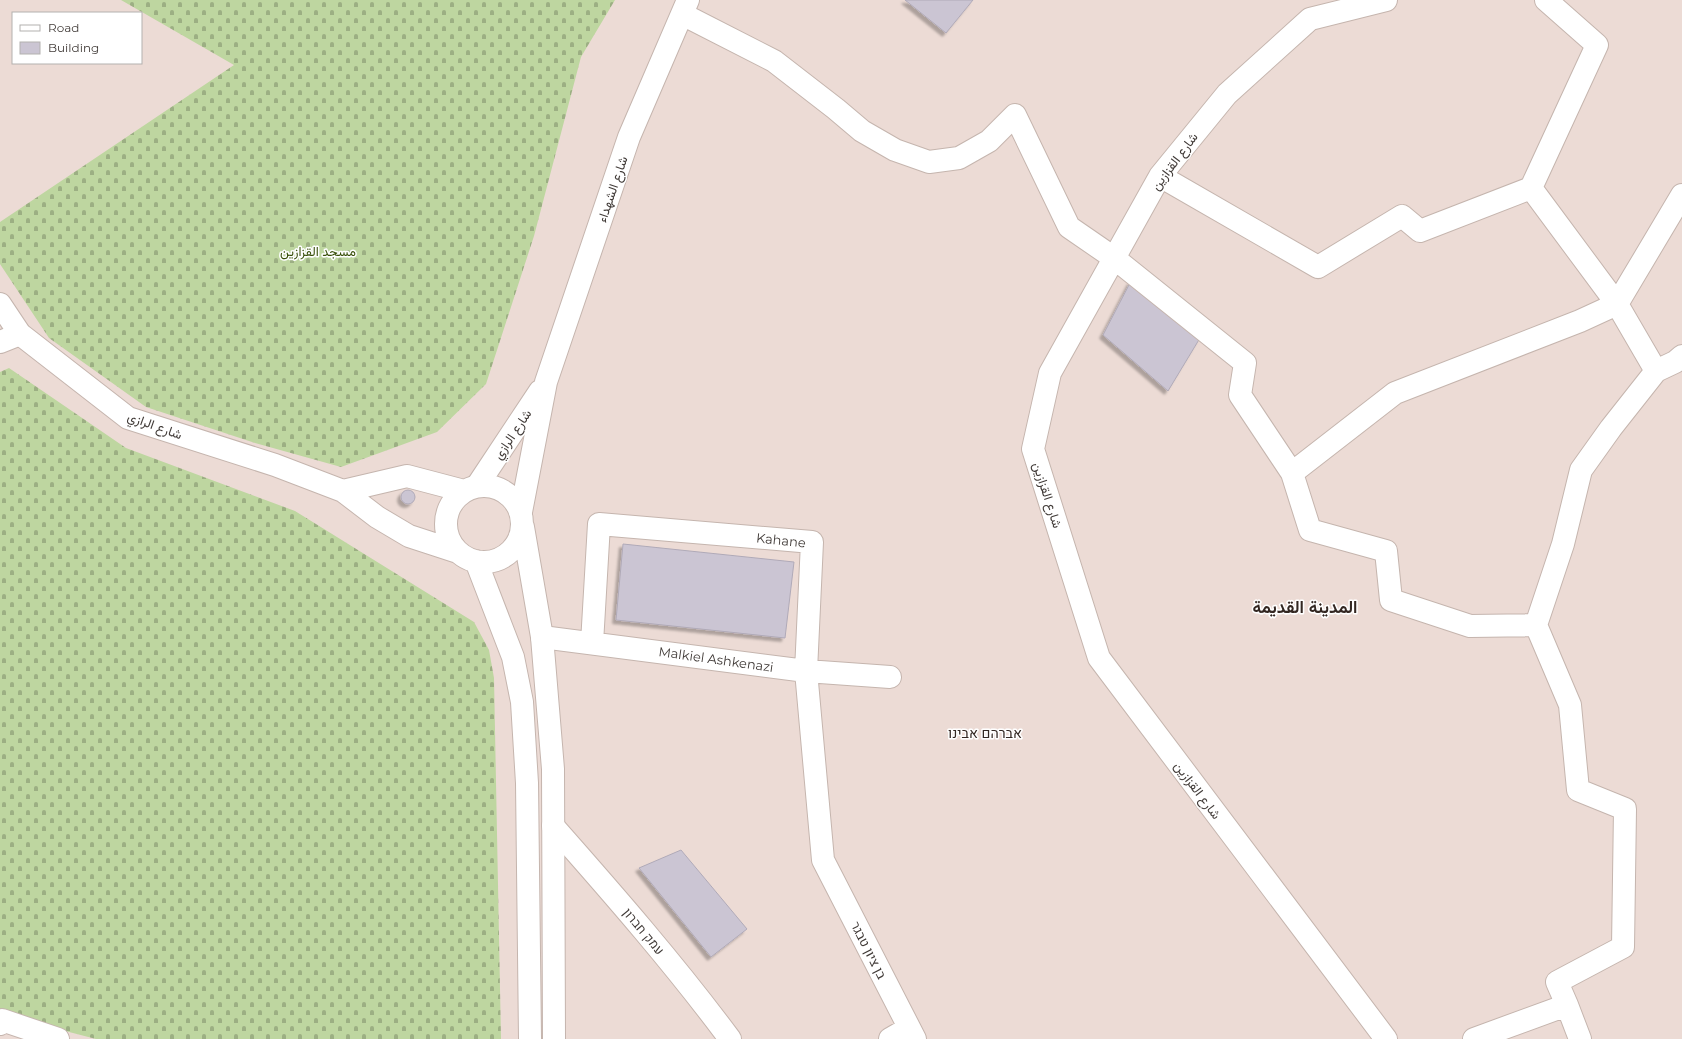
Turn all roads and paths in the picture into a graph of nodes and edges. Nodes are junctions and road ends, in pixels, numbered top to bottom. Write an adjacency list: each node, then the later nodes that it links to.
1 (1386, 0): 4 (street, شارع القزازين)
2 (1546, 0): 5 (street)
3 (685, 7): 7 (street); 13 (street, شارع الشهداء)
4 (1160, 176): 5 (street); 7 (street, شارع القزازين)
5 (1531, 188): 9 (street)
6 (1682, 195): 9 (street)
7 (1114, 258): 14 (street); 34 (street, شارع القزازين)
8 (0, 304): 10 (street, شارع الرازي)
9 (1617, 304): 12 (street); 14 (street)
10 (20, 334): 11 (street); 16 (street, شارع الرازي)
11 (0, 342)
12 (1671, 363): 19 (street)
13 (546, 382): 15 (street, شارع الرازي); 17 (street)
14 (1292, 473): 19 (street)
15 (471, 489): 16 (street); 17 (street); 18 (street)
16 (343, 491): 18 (street, شارع الرازي)
17 (522, 519): 18 (street); 20 (street)
18 (467, 557): 30 (street)
19 (1536, 625): 26 (street)
20 (542, 638): 21 (street, Malkiel Ashkenazi); 24 (street)
21 (592, 643): 22 (street, Malkiel Ashkenazi); 22 (street, Kahane)
22 (806, 672): 23 (street, Malkiel Ashkenazi); 25 (street, Kahane)
23 (890, 677)
24 (553, 826): 31 (street); 32 (street, עמק חברון)
25 (822, 860): 28 (street, בן ציון טבגר)
26 (1567, 1005): 35 (street); 36 (street)
27 (0, 1024): 29 (street)
28 (912, 1034): 33 (street)
29 (58, 1039)
30 (530, 1039)
31 (554, 1039)
32 (730, 1039)
33 (890, 1039)
34 (1386, 1039)
35 (1474, 1039)
36 (1580, 1039)

